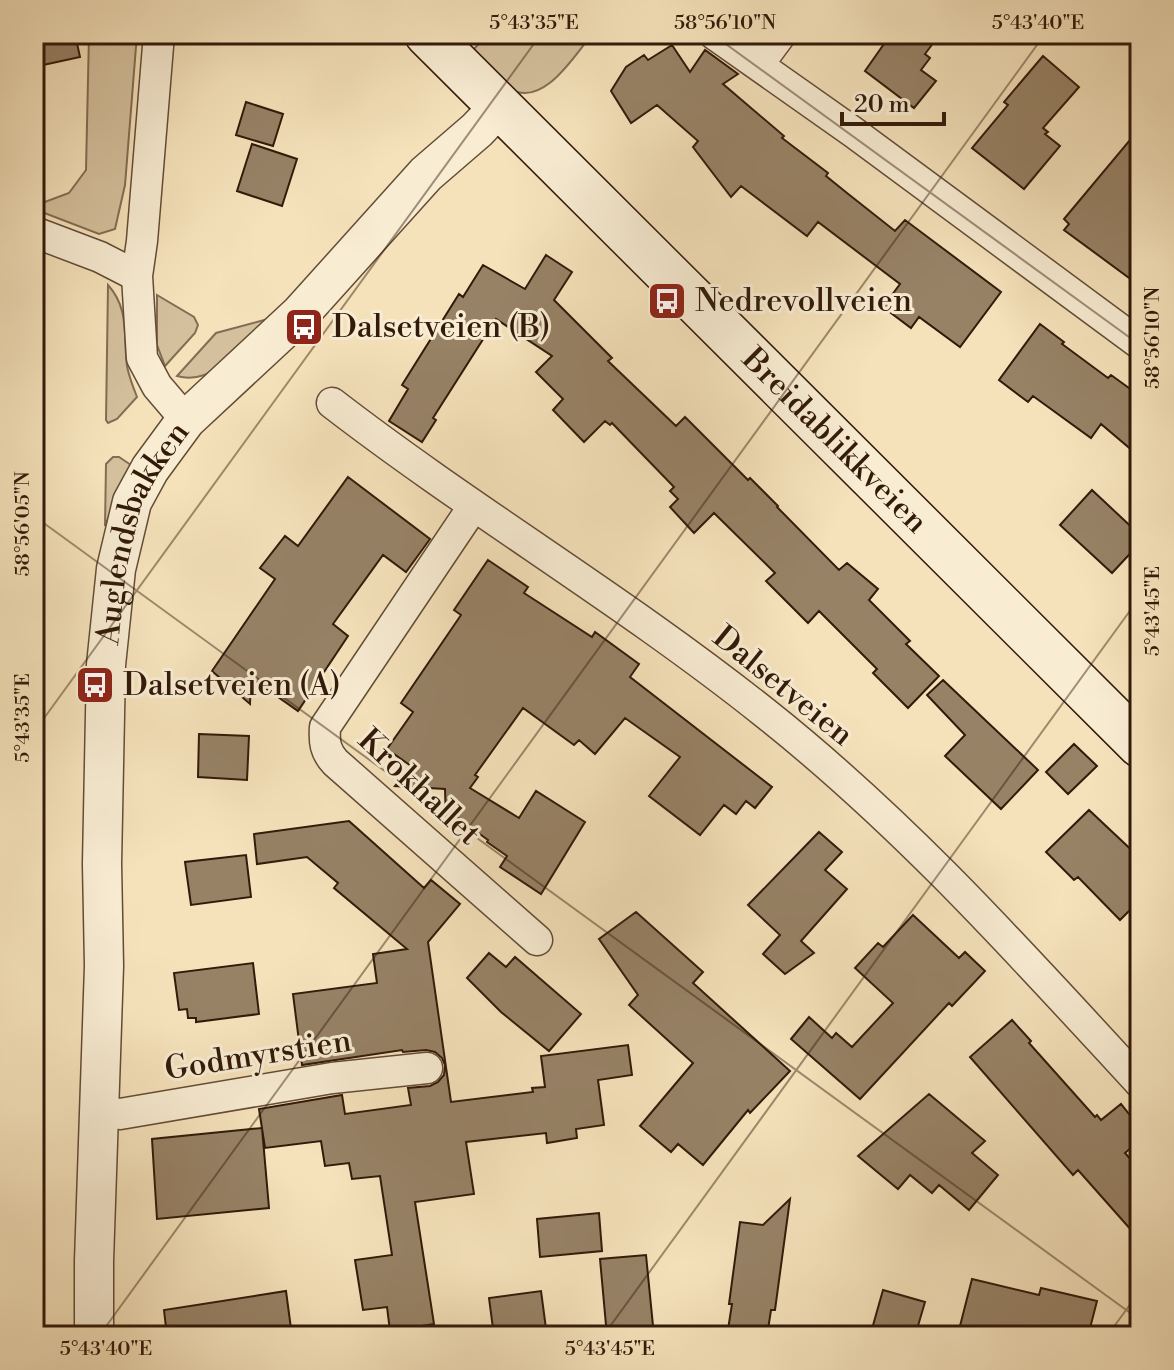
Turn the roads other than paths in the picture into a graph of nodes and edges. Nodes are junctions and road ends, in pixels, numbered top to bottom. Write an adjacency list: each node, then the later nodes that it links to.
1 (159, 34): 8 (street)
2 (427, 34): 6 (main road, Breidablikkveien)
3 (714, 34): 5 (street)
4 (781, 34): 5 (street)
5 (758, 65): 9 (street)
6 (499, 107): 11 (street, Auglendsbakken); 13 (main road, Breidablikkveien)
7 (34, 232): 8 (street)
8 (137, 276): 11 (street)
9 (1140, 344)
10 (332, 403): 12 (street, Dalsetveien)
11 (186, 420): 17 (street, Auglendsbakken)
12 (473, 507): 14 (street, Krokhallet); 16 (street, Dalsetveien)
13 (1140, 745)
14 (537, 940)
15 (427, 1068): 17 (street, Godmyrstien)
16 (1140, 1083)
17 (99, 1111): 18 (street, Auglendsbakken)
18 (94, 1336)

